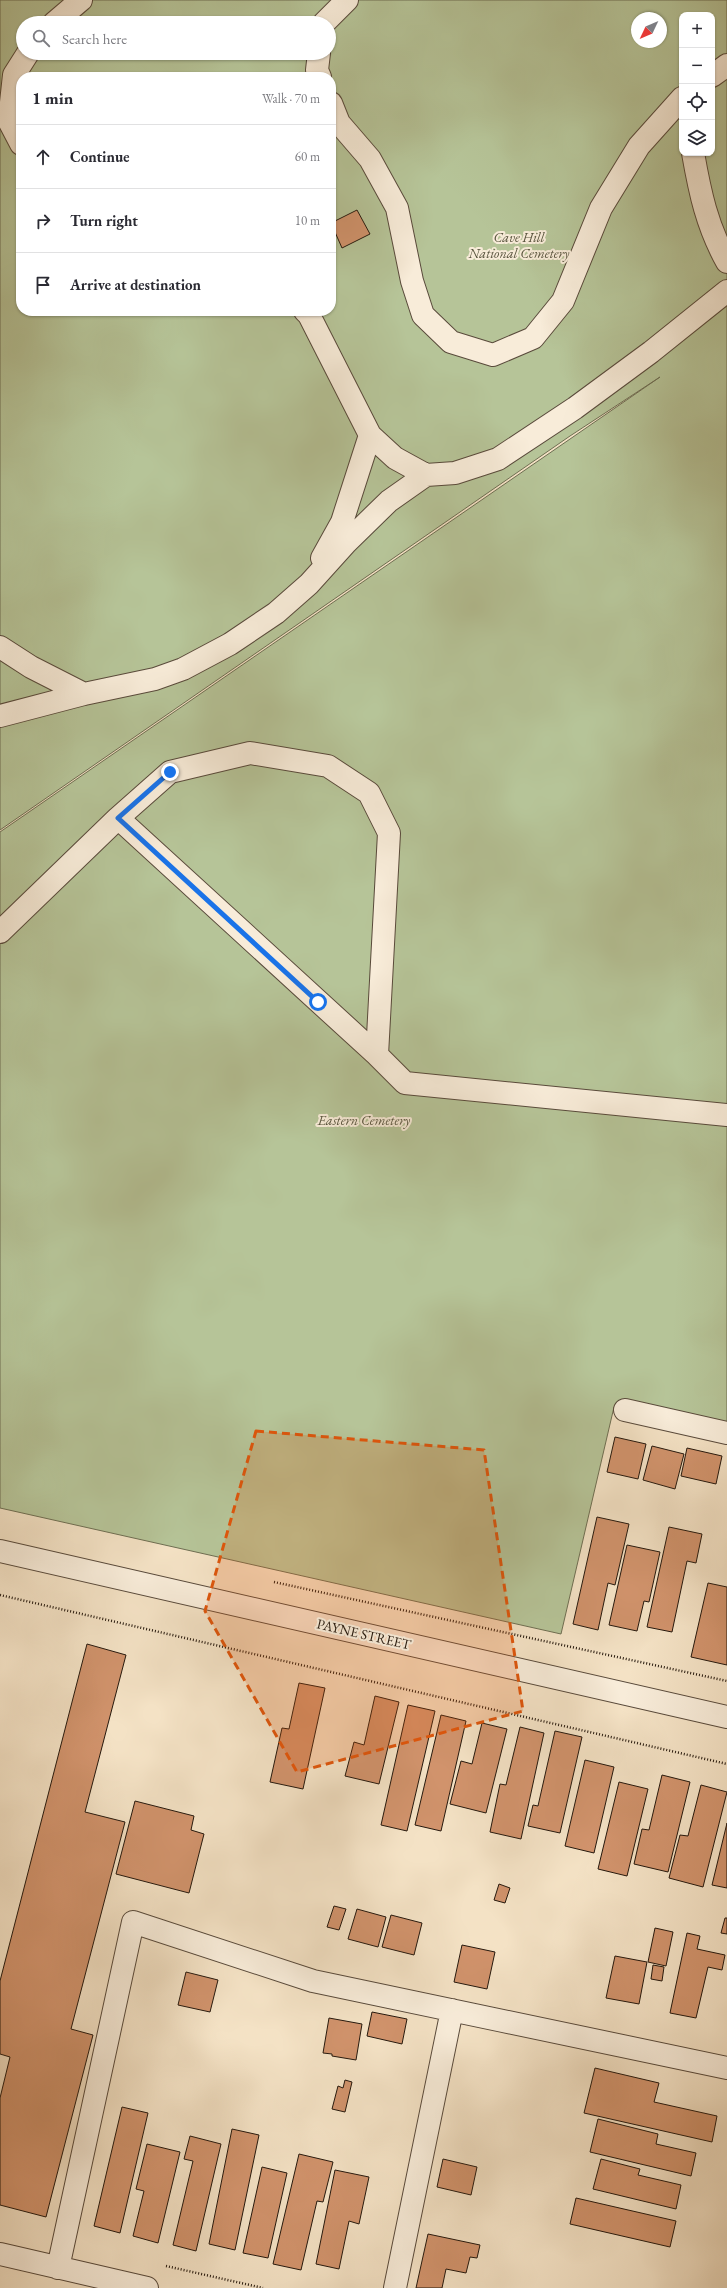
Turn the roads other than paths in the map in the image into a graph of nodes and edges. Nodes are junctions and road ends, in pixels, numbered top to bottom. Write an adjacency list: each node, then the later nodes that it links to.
1 (81, 0): 3 (street)
2 (346, 0): 4 (street)
3 (62, 16)
4 (331, 16)
5 (24, 60): 12 (street)
6 (318, 60): 8 (street)
7 (727, 65): 9 (street)
8 (318, 72)
9 (715, 74)
10 (679, 103): 11 (street)
11 (336, 116)
12 (4, 122): 13 (street)
13 (16, 138)
14 (694, 156): 15 (street)
15 (727, 262)
16 (727, 291): 19 (street)
17 (310, 316): 18 (street)
18 (370, 435): 19 (street); 20 (street)
19 (426, 475): 20 (street)
20 (308, 584): 22 (street)
21 (0, 647): 22 (street)
22 (84, 694): 23 (street)
23 (0, 716)
24 (118, 818): 25 (street); 26 (street); 26 (street)
25 (0, 932)
26 (377, 1055): 27 (street)
27 (727, 1115)
28 (625, 1410): 29 (street)
29 (727, 1433)
30 (0, 1551): 31 (street, PAYNE STREET)
31 (727, 1717)
32 (452, 2010): 33 (street); 35 (street); 37 (street)
33 (727, 2068)
34 (0, 2254): 35 (street)
35 (58, 2268): 36 (street)
36 (147, 2288)
37 (395, 2288)

